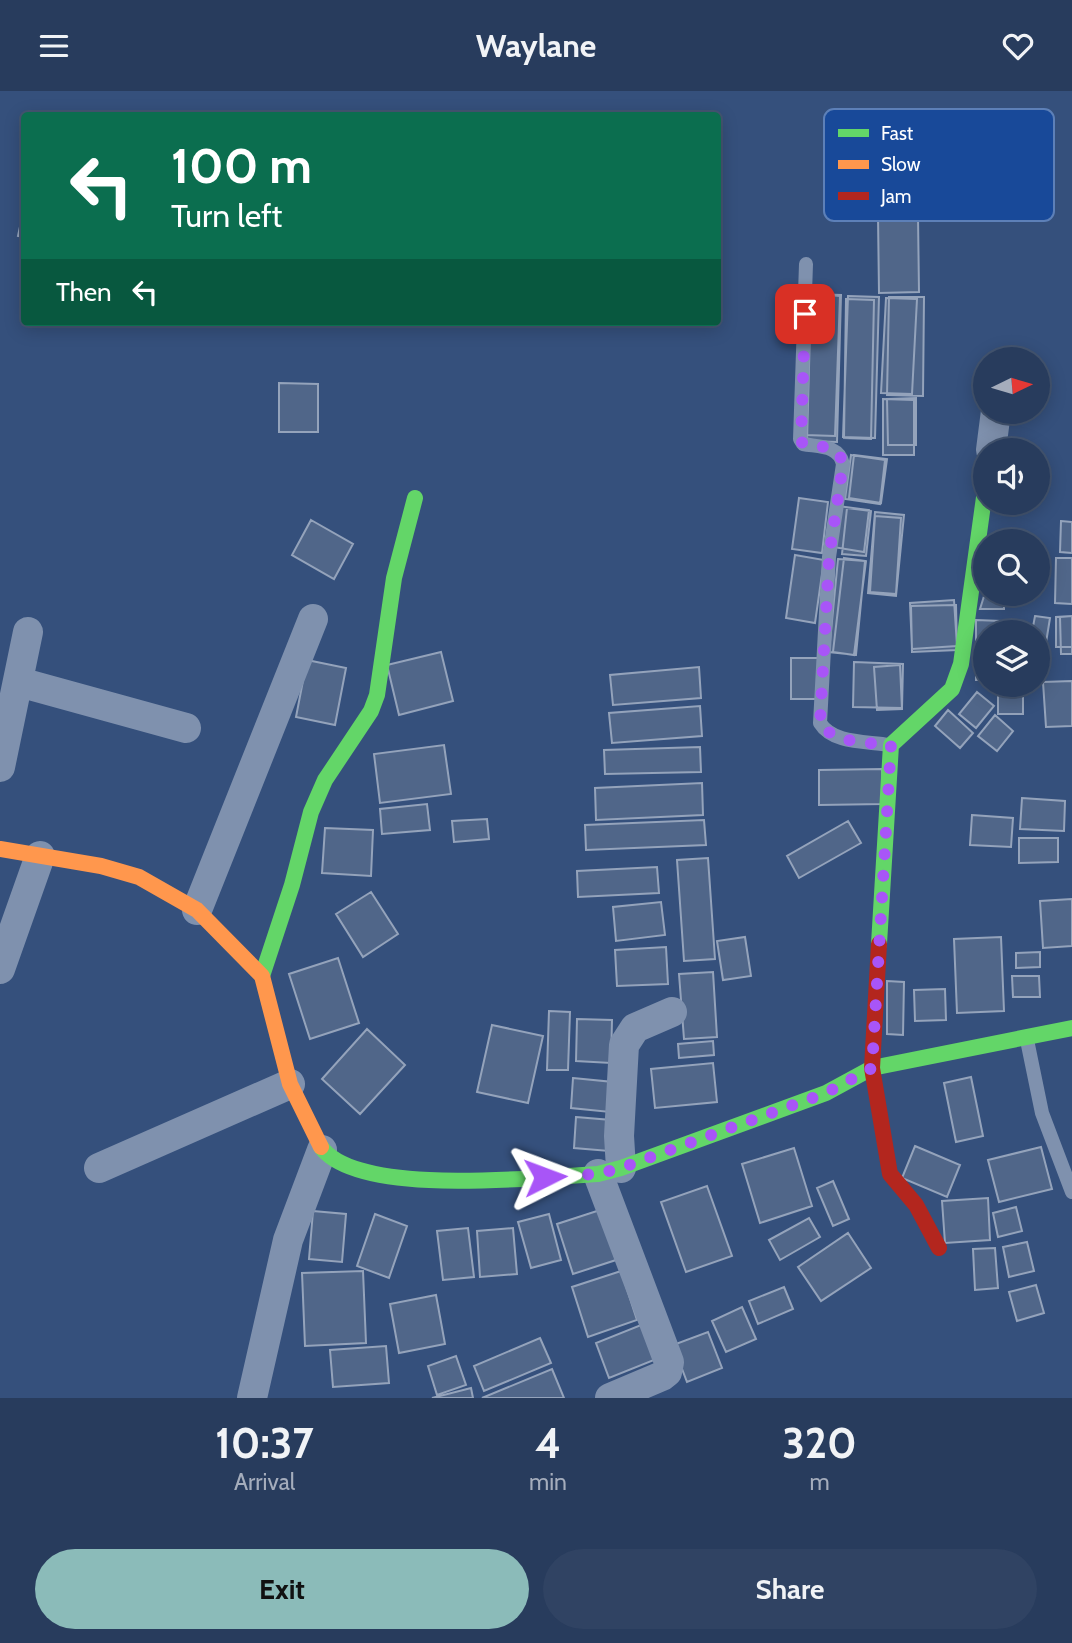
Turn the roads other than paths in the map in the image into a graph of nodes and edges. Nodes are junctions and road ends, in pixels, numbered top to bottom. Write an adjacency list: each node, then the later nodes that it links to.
1 (806, 264): 8 (lane)
2 (415, 498): 14 (street)
3 (982, 515): 8 (street)
4 (313, 619): 12 (street)
5 (29, 632): 6 (street)
6 (19, 682): 7 (street); 9 (street)
7 (186, 728)
8 (891, 745): 18 (street)
9 (0, 767)
10 (0, 849): 11 (street)
11 (40, 856): 12 (street); 13 (street)
12 (197, 910): 14 (street)
13 (0, 969)
14 (262, 976): 19 (street)
15 (672, 1012): 22 (street)
16 (1072, 1028): 17 (street)
17 (1026, 1037): 18 (street); 23 (lane)
18 (872, 1068): 22 (street); 24 (street)
19 (290, 1084): 20 (street); 21 (street)
20 (322, 1150): 22 (street); 25 (street)
21 (99, 1168)
22 (610, 1171): 26 (street)
23 (1072, 1192)
24 (939, 1248)
25 (252, 1398)
26 (610, 1398)

